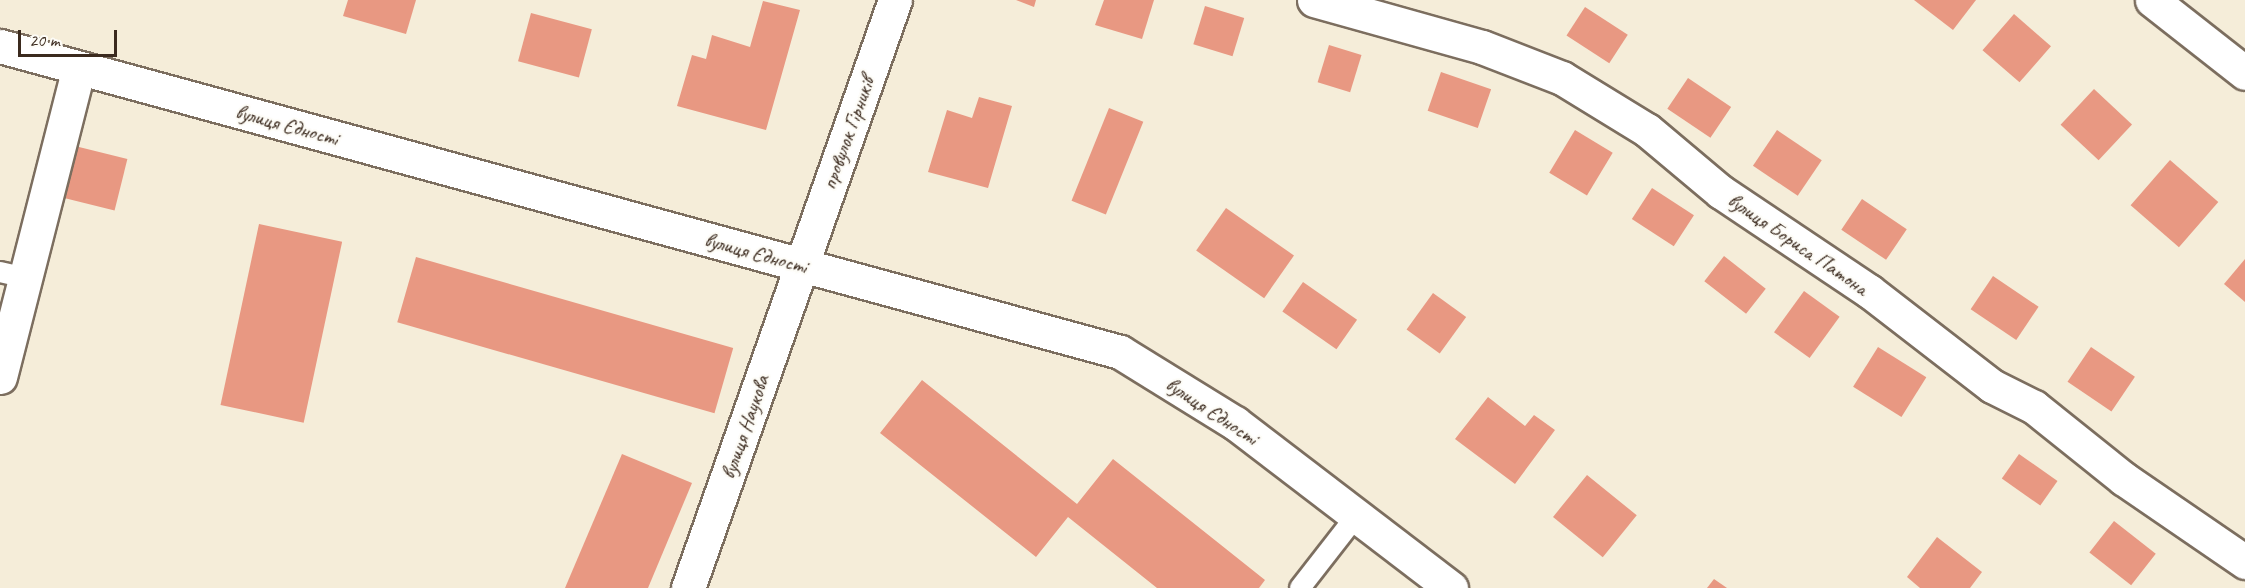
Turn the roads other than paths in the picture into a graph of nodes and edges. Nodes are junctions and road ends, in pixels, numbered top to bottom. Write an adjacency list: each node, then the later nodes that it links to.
1 (895, 0): 7 (street, провулок Гірників)
2 (1314, 0): 11 (street, вулиця Бориса Патона)
3 (2152, 0): 6 (street)
4 (0, 46): 5 (street, вулиця Єдності)
5 (79, 68): 7 (street, вулиця Єдності); 8 (street)
6 (2245, 73)
7 (801, 265): 10 (street, вулиця Єдності); 12 (street, вулиця Наукова)
8 (13, 275): 9 (street)
9 (1, 366)
10 (1356, 516): 13 (lane); 14 (street, вулиця Єдності)
11 (2245, 562)
12 (688, 588)
13 (1300, 588)
14 (1451, 588)

